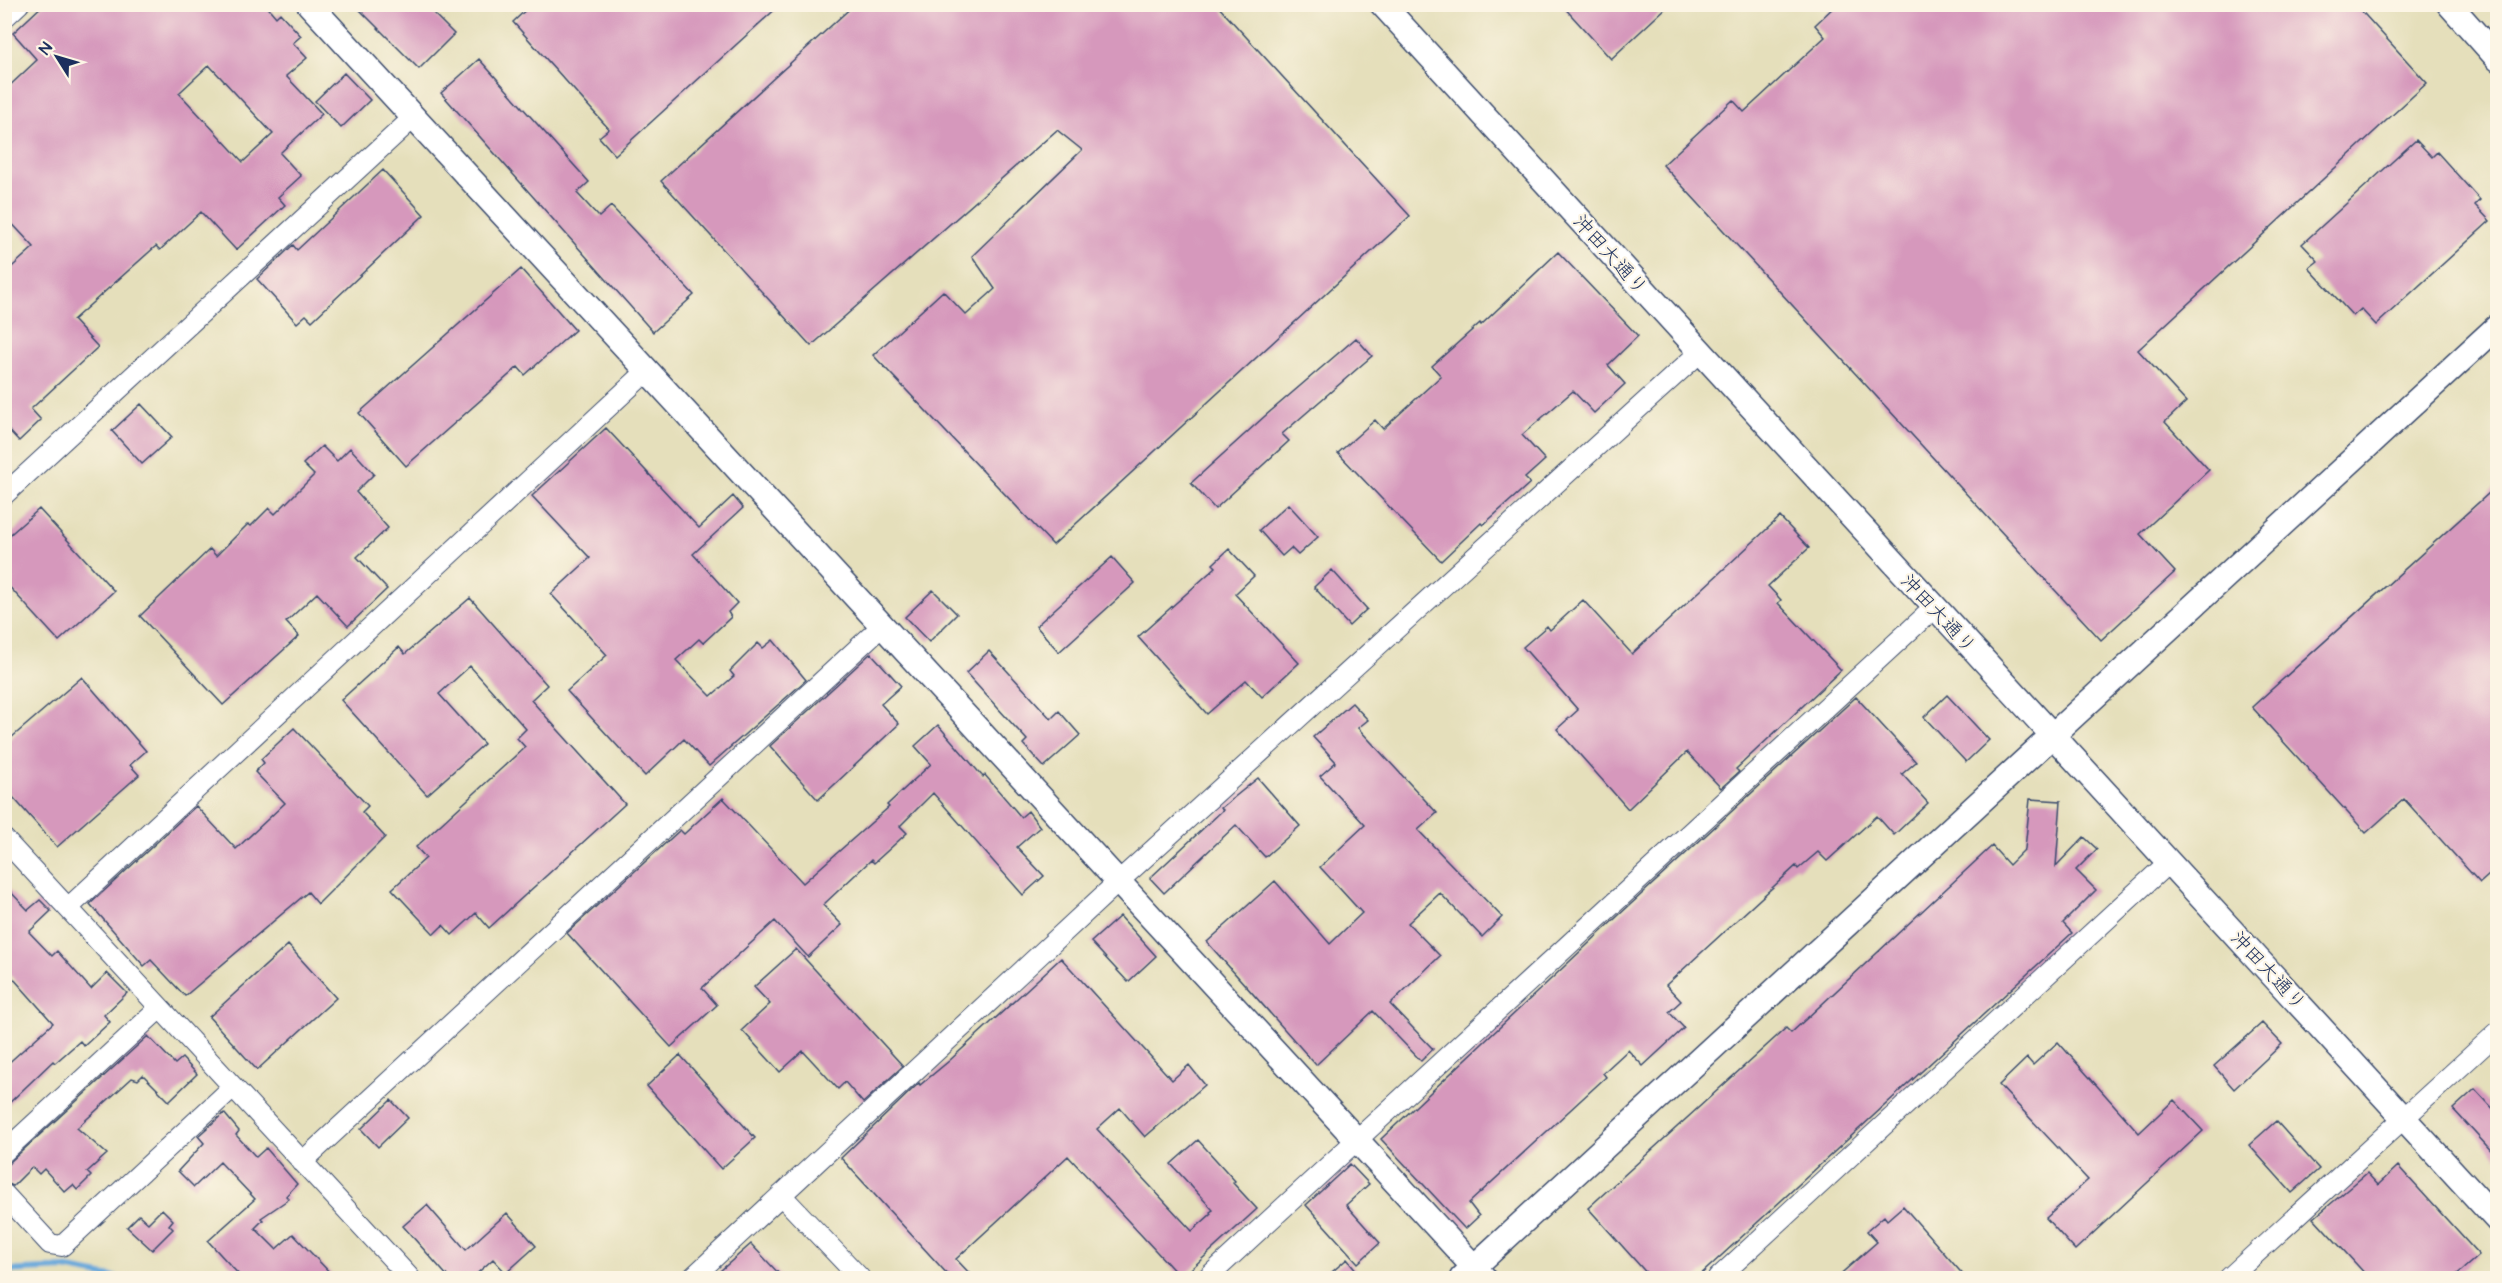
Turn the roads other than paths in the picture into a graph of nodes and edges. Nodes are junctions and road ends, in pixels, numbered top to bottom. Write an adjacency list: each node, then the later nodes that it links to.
1 (19, 4): 5 (street)
2 (309, 4): 7 (street)
3 (1382, 4): 9 (street, 沖田大通り)
4 (2449, 4): 6 (street)
5 (4, 18)
6 (2498, 59)
7 (413, 118): 10 (street); 11 (street)
8 (2498, 326): 14 (street)
9 (1699, 352): 12 (street, 沖田大通り); 17 (street)
10 (647, 371): 13 (street); 18 (street)
11 (4, 495)
12 (1934, 608): 14 (street, 沖田大通り); 23 (street)
13 (883, 625): 17 (street); 25 (street)
14 (2051, 736): 16 (street, 沖田大通り); 29 (street)
15 (4, 839): 18 (street)
16 (2168, 863): 22 (street, 沖田大通り); 34 (street)
17 (1119, 881): 23 (street); 27 (street)
18 (68, 908): 19 (street)
19 (160, 1008): 21 (street); 24 (street)
20 (2498, 1032): 22 (street)
21 (232, 1088): 25 (street); 26 (street)
22 (2403, 1119): 28 (street, 沖田大通り); 35 (street)
23 (1356, 1139): 29 (street); 33 (street)
24 (4, 1152)
25 (302, 1162): 30 (street)
26 (4, 1194)
27 (781, 1195): 31 (street); 32 (street)
28 (2498, 1221)
29 (1473, 1275)
30 (410, 1278)
31 (692, 1278)
32 (860, 1278)
33 (1207, 1278)
34 (1718, 1278)
35 (2229, 1278)

